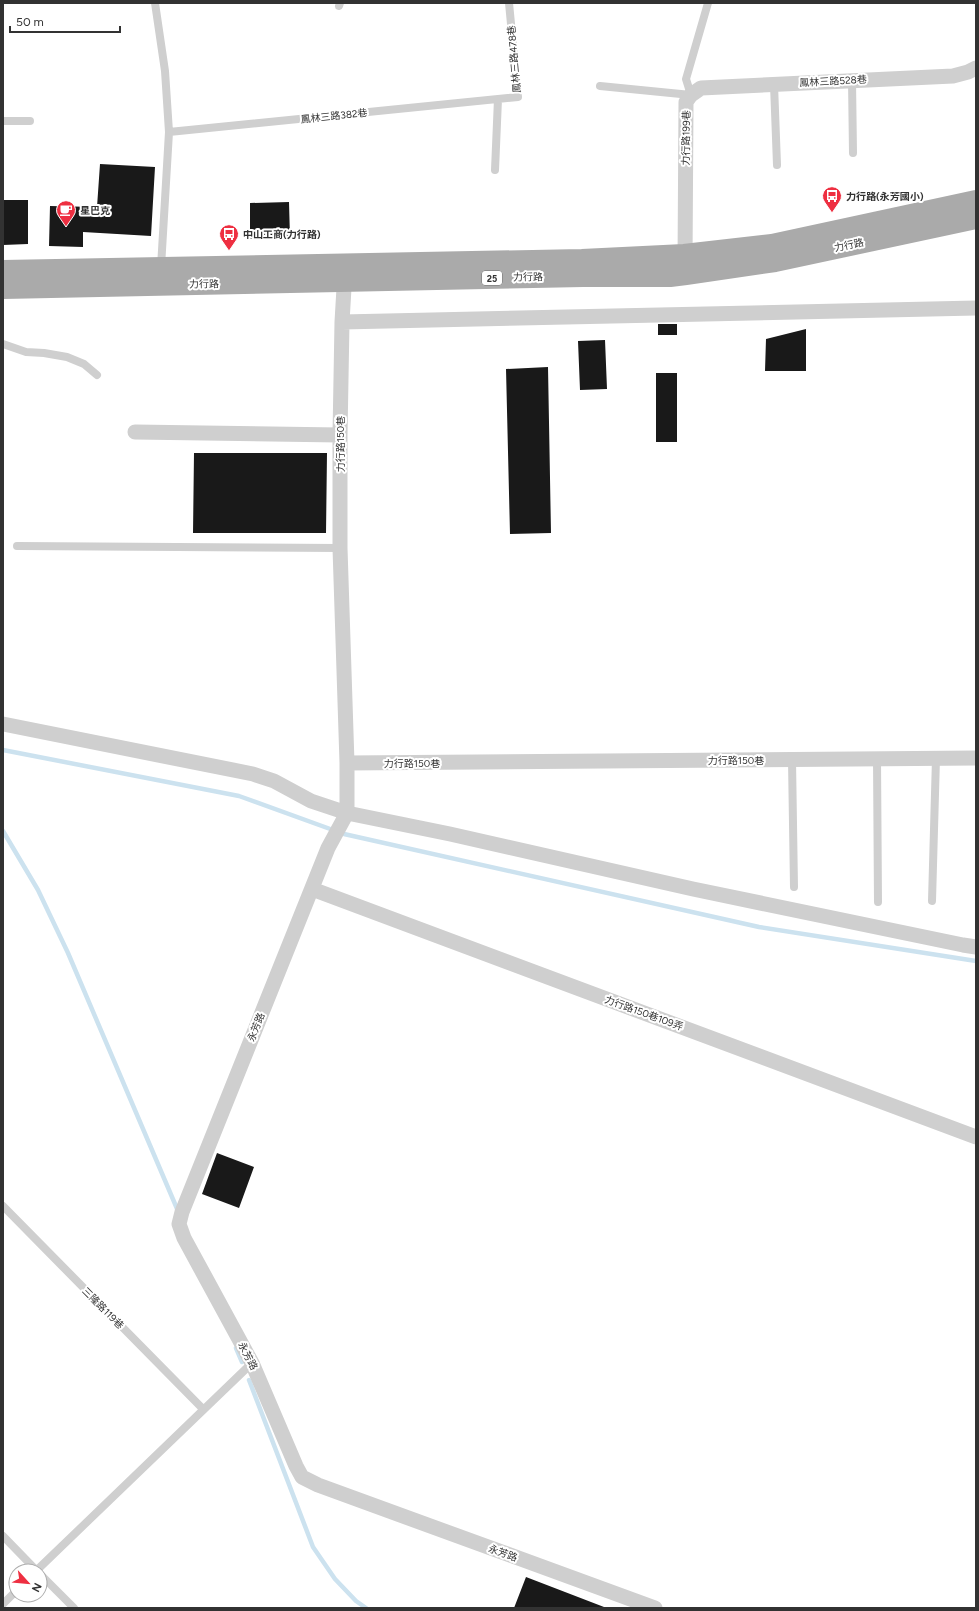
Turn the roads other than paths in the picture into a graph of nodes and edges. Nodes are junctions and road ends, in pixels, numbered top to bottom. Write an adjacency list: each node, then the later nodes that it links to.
1 (155, 3): 12 (lane)
2 (509, 3): 9 (lane, 鳳林三路478巷)
3 (708, 3): 8 (lane)
4 (976, 68): 5 (street, 鳳林三路528巷)
5 (852, 80): 6 (street, 鳳林三路528巷); 13 (lane)
6 (774, 84): 8 (street, 鳳林三路528巷); 14 (lane)
7 (600, 86): 8 (lane)
8 (691, 95): 18 (street, 力行路199巷)
9 (498, 99): 12 (lane, 鳳林三路382巷); 15 (lane, 鳳林三路478巷)
10 (30, 121): 11 (lane)
11 (3, 122)
12 (169, 132): 19 (lane)
13 (852, 154)
14 (777, 165)
15 (495, 170)
16 (976, 201): 18 (main road, 力行路 / 25)
17 (976, 218): 18 (main road, 力行路 / 25)
18 (685, 265): 21 (main road, 力行路 / 25)
19 (160, 268): 20 (main road, 力行路 / 25); 21 (main road, 力行路 / 25)
20 (3, 271)
21 (345, 273): 22 (main road, 力行路 / 25); 24 (street, 力行路150巷)
22 (3, 288)
23 (976, 308): 24 (street)
24 (342, 322): 28 (street, 力行路150巷)
25 (3, 344): 26 (lane)
26 (97, 375)
27 (135, 432): 28 (street)
28 (340, 435): 30 (street, 力行路150巷)
29 (17, 546): 30 (lane)
30 (340, 548): 36 (street, 力行路150巷)
31 (3, 724): 37 (street)
32 (936, 758): 33 (street, 力行路150巷); 34 (street, 力行路150巷); 40 (lane)
33 (976, 758)
34 (878, 759): 35 (street, 力行路150巷); 41 (lane)
35 (792, 760): 36 (street, 力行路150巷); 38 (lane)
36 (347, 763): 37 (street)
37 (347, 813): 39 (street); 42 (street)
38 (794, 887)
39 (312, 889): 43 (street, 力行路150巷109弄); 45 (street, 永芳路)
40 (932, 901)
41 (878, 902)
42 (976, 947)
43 (976, 1137)
44 (3, 1206): 46 (lane, 三隆路119巷)
45 (252, 1363): 46 (lane); 52 (street, 永芳路)
46 (203, 1409): 49 (lane)
47 (3, 1536): 48 (lane)
48 (30, 1563)
49 (46, 1563)
50 (48, 1581): 51 (lane)
51 (74, 1608)
52 (655, 1608)

